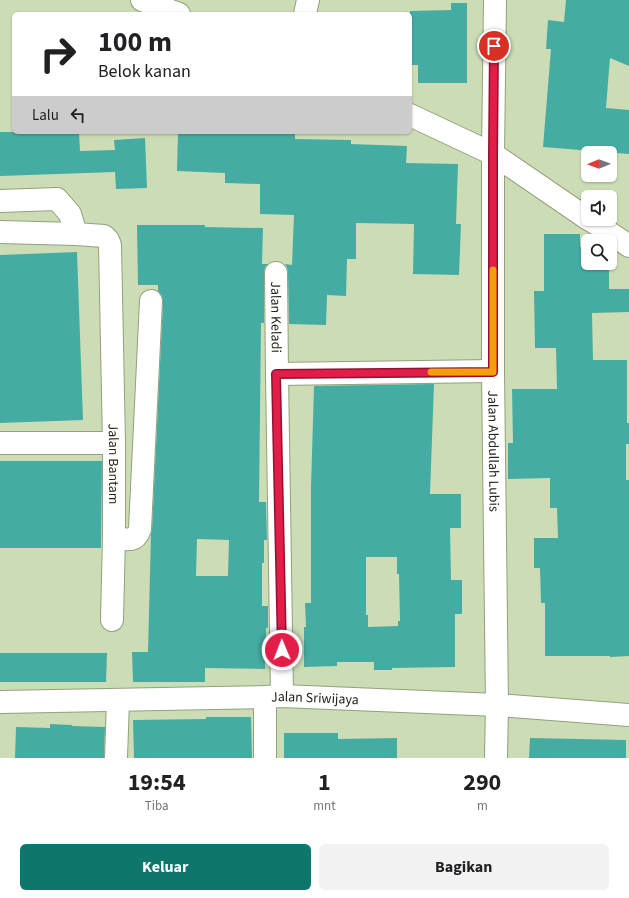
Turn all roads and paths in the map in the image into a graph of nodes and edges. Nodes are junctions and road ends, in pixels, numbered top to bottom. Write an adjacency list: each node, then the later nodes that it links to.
1 (142, 0): 4 (street)
2 (308, 0): 5 (street)
3 (495, 0): 7 (street, Jalan Abdullah Lubis)
4 (174, 12)
5 (305, 12)
6 (412, 115): 7 (street)
7 (493, 154): 9 (street); 16 (street, Jalan Abdullah Lubis)
8 (0, 201): 12 (street)
9 (581, 214)
10 (599, 226): 13 (street)
11 (0, 232): 12 (street, Jalan Bantam)
12 (76, 234): 19 (street, Jalan Bantam)
13 (629, 246)
14 (276, 273): 17 (street, Jalan Keladi)
15 (151, 301): 20 (street, Jalan Bantam)
16 (493, 372): 17 (street); 25 (street, Jalan Abdullah Lubis)
17 (276, 374): 22 (street, Jalan Keladi)
18 (0, 443): 19 (street)
19 (114, 443): 20 (street, Jalan Bantam)
20 (114, 538): 21 (street)
21 (112, 620)
22 (274, 697): 23 (street, Jalan Sriwijaya); 25 (street, Jalan Sriwijaya); 28 (street, Jalan Keladi)
23 (118, 700): 24 (street, Jalan Sriwijaya); 27 (street)
24 (0, 702)
25 (497, 705): 26 (street, Jalan Sriwijaya); 29 (street, Jalan Abdullah Lubis)
26 (629, 715)
27 (116, 758)
28 (265, 758)
29 (496, 758)

